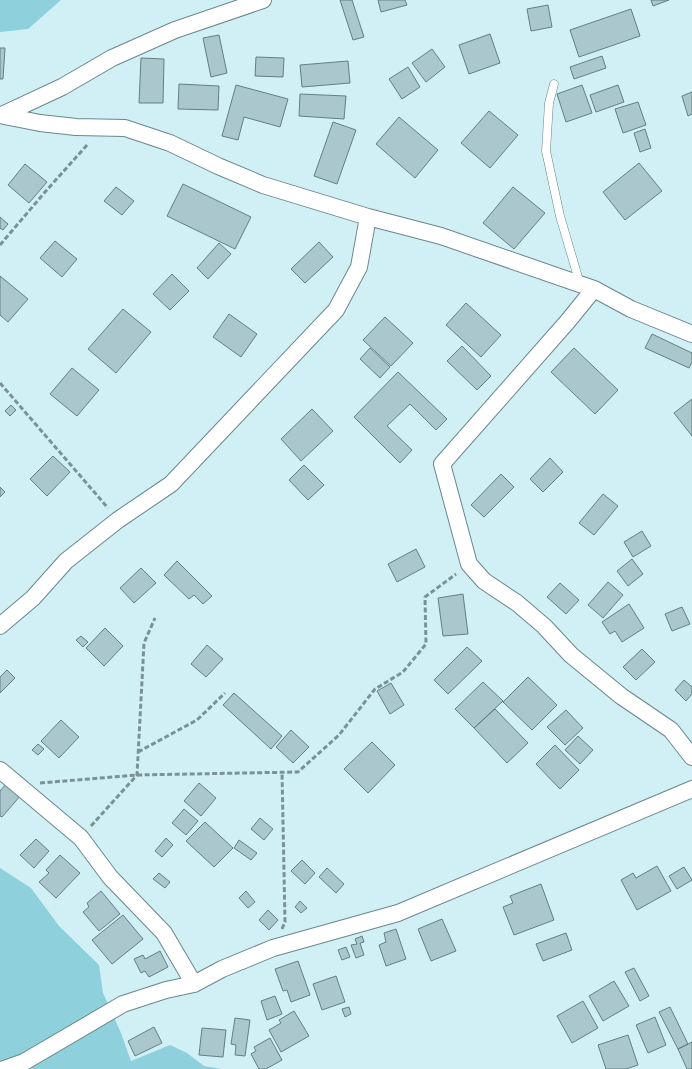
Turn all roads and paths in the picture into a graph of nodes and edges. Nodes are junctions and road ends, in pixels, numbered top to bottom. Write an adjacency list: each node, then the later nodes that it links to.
1 (264, 0): 3 (street)
2 (554, 84): 7 (lane)
3 (1, 115): 4 (street)
4 (104, 127): 5 (street); 6 (path)
5 (368, 217): 7 (street); 10 (street)
6 (0, 245)
7 (587, 287): 8 (street); 11 (street)
8 (692, 334)
9 (0, 384): 10 (path)
10 (118, 520): 13 (street)
11 (469, 564): 16 (street); 18 (path)
12 (155, 618): 15 (path)
13 (0, 626)
14 (225, 693): 15 (path)
15 (138, 752): 19 (path)
16 (692, 758)
17 (0, 770): 20 (street)
18 (282, 772): 19 (path); 23 (path)
19 (136, 775): 20 (path); 22 (path)
20 (18, 785): 22 (street)
21 (692, 790): 23 (street)
22 (81, 838): 24 (street)
23 (273, 948): 24 (street)
24 (194, 984): 25 (street)
25 (4, 1069)

